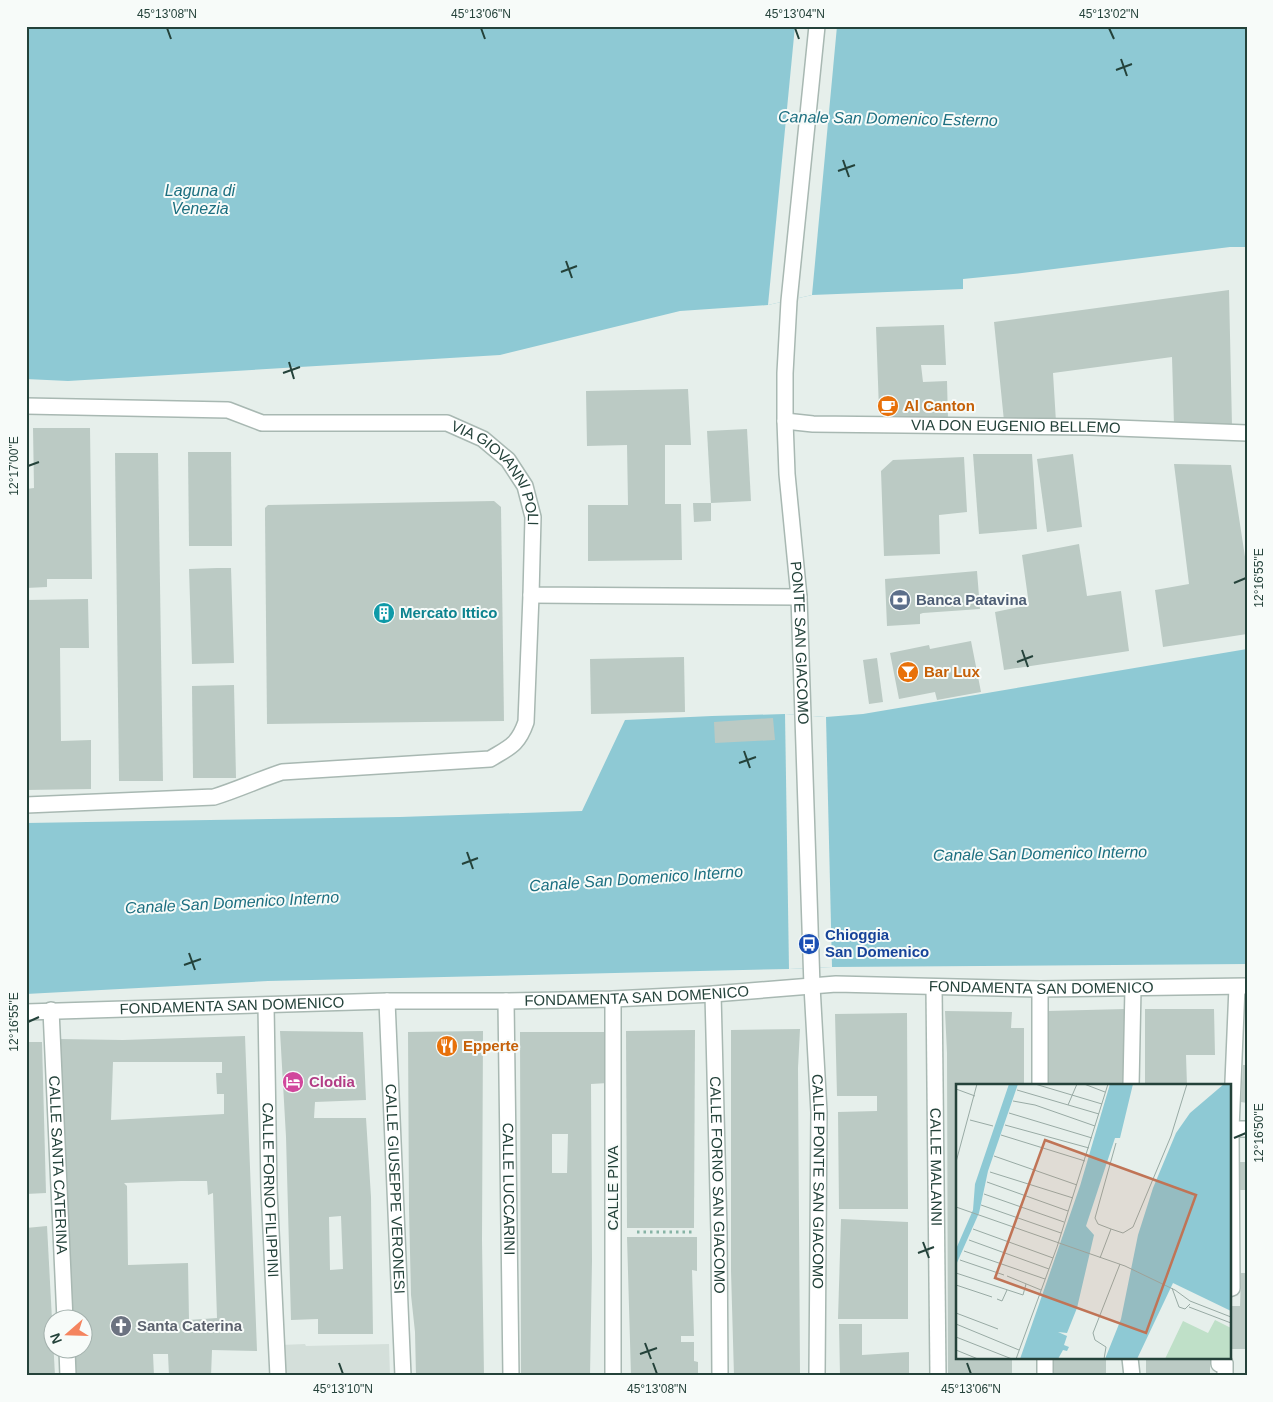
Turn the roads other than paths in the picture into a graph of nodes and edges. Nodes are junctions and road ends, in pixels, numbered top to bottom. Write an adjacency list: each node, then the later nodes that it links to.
1 (817, 26): 3 (street, PONTE SAN GIACOMO)
2 (26, 406): 5 (street, VIA GIOVANNI POLI)
3 (785, 421): 4 (street, VIA DON EUGENIO BELLEMO); 6 (street, PONTE SAN GIACOMO)
4 (1247, 433)
5 (531, 595): 6 (street); 7 (street, VIA GIOVANNI POLI)
6 (799, 597): 8 (street, PONTE SAN GIACOMO)
7 (26, 805)
8 (812, 978): 10 (street, FONDAMENTA SAN DOMENICO); 13 (street, FONDAMENTA SAN DOMENICO); 36 (street, CALLE PONTE SAN GIACOMO)
9 (1242, 986): 11 (street, FONDAMENTA SAN DOMENICO); 23 (street)
10 (934, 987): 12 (street, FONDAMENTA SAN DOMENICO); 37 (street, CALLE MALANNI)
11 (1133, 988): 12 (street, FONDAMENTA SAN DOMENICO); 21 (street)
12 (1040, 989): 20 (street)
13 (713, 994): 14 (street, FONDAMENTA SAN DOMENICO); 35 (street, CALLE FORNO SAN GIACOMO)
14 (613, 999): 16 (street, FONDAMENTA SAN DOMENICO); 34 (street, CALLE PIVA)
15 (387, 1000): 16 (street, FONDAMENTA SAN DOMENICO); 17 (street, FONDAMENTA SAN DOMENICO); 32 (street, CALLE GIUSEPPE VERONESI)
16 (506, 1001): 33 (street, CALLE LUCCARINI)
17 (266, 1005): 18 (street, FONDAMENTA SAN DOMENICO); 31 (street, CALLE FORNO FILIPPINI)
18 (51, 1010): 19 (street, FONDAMENTA SAN DOMENICO); 25 (street, CALLE SANTA CATERINA)
19 (26, 1012)
20 (1040, 1084)
21 (1131, 1084)
22 (1247, 1129): 23 (street)
23 (1231, 1130): 24 (street)
24 (1230, 1289)
25 (65, 1310)
26 (67, 1360): 30 (street)
27 (1045, 1360): 38 (street)
28 (1130, 1360): 39 (street)
29 (1219, 1360): 40 (street)
30 (68, 1376)
31 (278, 1376)
32 (403, 1376)
33 (511, 1376)
34 (613, 1376)
35 (720, 1376)
36 (817, 1376)
37 (938, 1376)
38 (1044, 1376)
39 (1132, 1376)
40 (1225, 1376)

